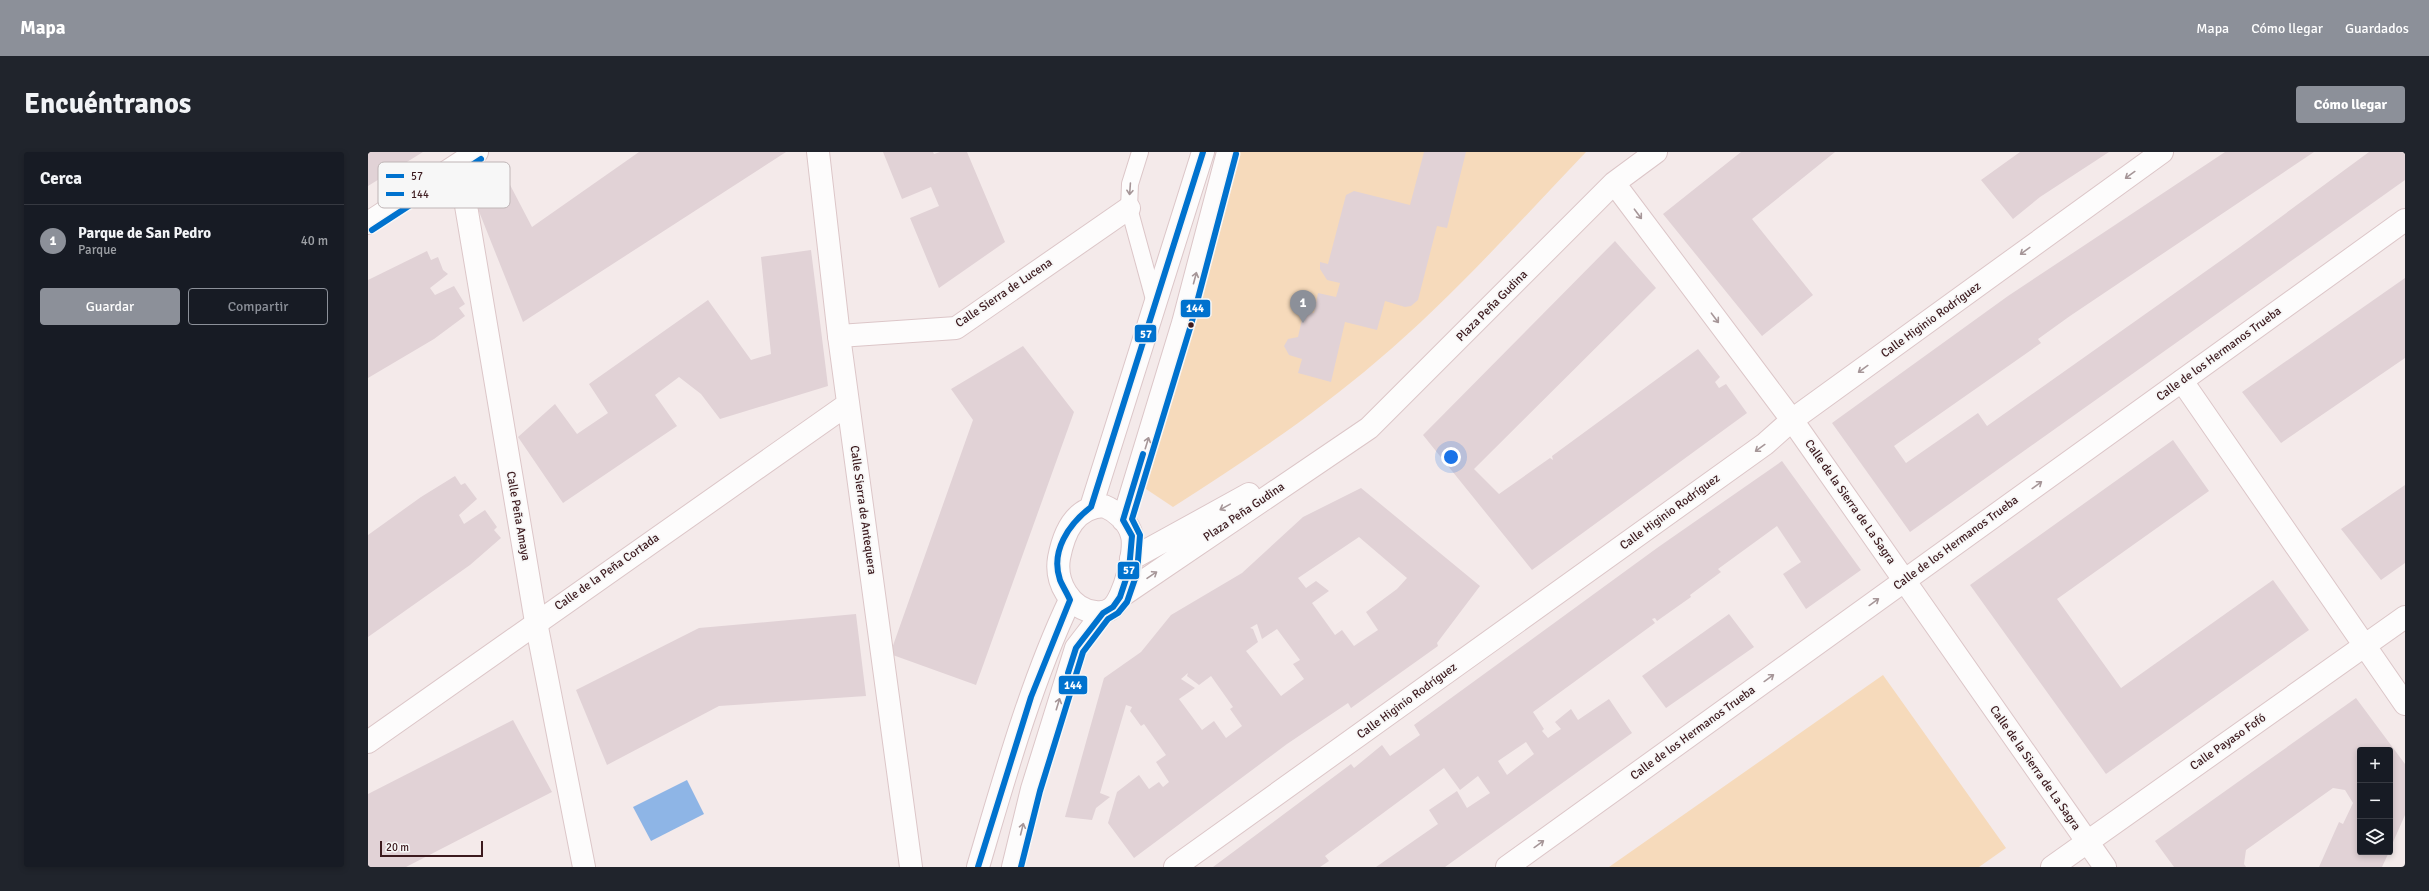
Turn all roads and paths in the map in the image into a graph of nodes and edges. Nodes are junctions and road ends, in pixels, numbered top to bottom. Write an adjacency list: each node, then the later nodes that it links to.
1 (818, 152): 14 (street, Calle Sierra de Antequera)
2 (1140, 152): 10 (lane, one-way to 10)
3 (1203, 152): 13 (street)
4 (1228, 152): 20 (street, one-way to 4)
5 (1656, 152): 7 (street, Plaza Peña Gudina)
6 (2162, 152): 17 (street, Calle Higinio Rodríguez, one-way to 17)
7 (1614, 182): 17 (street, Calle de la Sierra de La Sagra, one-way to 17); 18 (street, Plaza Peña Gudina)
8 (391, 208): 12 (street)
9 (475, 208): 27 (street, Calle Peña Amaya)
10 (1129, 208): 13 (lane); 14 (street, Calle Sierra de Lucena)
11 (2405, 220): 15 (street, Calle de los Hermanos Trueba)
12 (368, 223)
13 (1155, 303): 19 (street)
14 (839, 336): 16 (street, Calle Sierra de Antequera)
15 (2182, 381): 22 (street, Calle de los Hermanos Trueba, one-way to 15); 28 (street)
16 (848, 404): 27 (street, Calle de la Peña Cortada); 33 (street, Calle Sierra de Antequera)
17 (1792, 420): 22 (street, Calle de la Sierra de La Sagra); 36 (street, Calle Higinio Rodríguez, one-way to 36)
18 (1369, 428): 21 (street, Plaza Peña Gudina, one-way to 21); 23 (street, Plaza Peña Gudina, one-way to 18)
19 (1091, 507): 20 (street); 24 (street)
20 (1123, 520): 21 (street)
21 (1131, 559): 23 (street)
22 (1905, 580): 31 (street, Calle de la Sierra de La Sagra); 37 (street, Calle de los Hermanos Trueba, one-way to 22)
23 (1120, 597): 25 (street)
24 (1070, 600): 25 (street); 34 (street)
25 (1103, 613): 35 (street, one-way to 25)
26 (2405, 617): 28 (street, Calle Payaso Fofó)
27 (536, 622): 30 (street, Calle de la Peña Cortada); 32 (street, Calle Peña Amaya)
28 (2366, 644): 29 (street); 31 (street, Calle Payaso Fofó)
29 (2405, 704)
30 (368, 742)
31 (2086, 842): 38 (street, Calle Payaso Fofó); 39 (street, Calle de la Sierra de La Sagra)
32 (584, 867)
33 (911, 867)
34 (978, 867)
35 (1012, 867)
36 (1175, 867)
37 (1507, 867)
38 (2052, 867)
39 (2105, 867)

